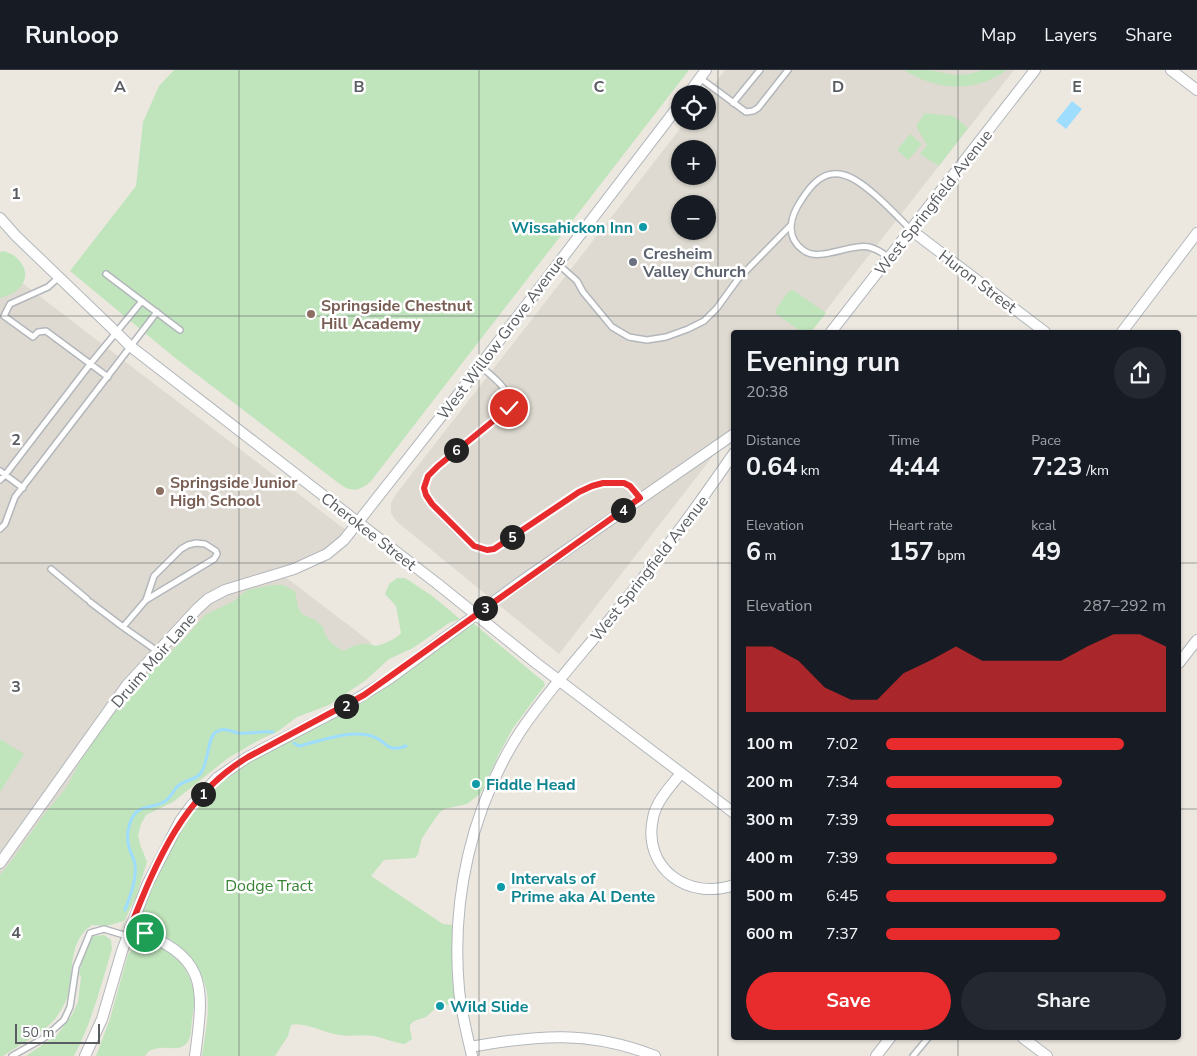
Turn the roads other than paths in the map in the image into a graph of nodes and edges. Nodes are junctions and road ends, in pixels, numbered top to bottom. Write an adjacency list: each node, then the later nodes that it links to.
1 (760, 70): 8 (lane)
2 (788, 70): 8 (lane)
3 (1035, 70): 12 (street, West Springfield Avenue)
4 (1170, 70): 7 (street)
5 (703, 74): 6 (street); 8 (lane)
6 (695, 85)
7 (1197, 90)
8 (733, 103)
9 (671, 116): 15 (street, West Willow Grove Avenue)
10 (0, 218): 17 (street, Cherokee Street)
11 (791, 225): 12 (lane); 14 (lane); 15 (lane)
12 (911, 230): 14 (street, West Springfield Avenue); 22 (street, Huron Street)
13 (1197, 233): 23 (street)
14 (890, 258): 21 (street, West Springfield Avenue)
15 (558, 264): 27 (street, West Willow Grove Avenue)
16 (106, 274): 18 (lane)
17 (59, 277): 24 (street, Cherokee Street); 26 (lane)
18 (142, 301): 19 (lane); 24 (lane)
19 (157, 312): 20 (lane); 25 (lane)
20 (180, 330)
21 (833, 330)
22 (1042, 330)
23 (1124, 330)
24 (116, 332): 25 (street, Cherokee Street); 26 (lane)
25 (130, 346): 28 (lane); 36 (street, Cherokee Street)
26 (91, 363): 28 (lane); 32 (lane)
27 (480, 366): 35 (lane); 36 (street, West Willow Grove Avenue)
28 (108, 377): 34 (lane)
29 (731, 436): 35 (street)
30 (731, 458): 44 (street, West Springfield Avenue)
31 (0, 470): 32 (lane)
32 (6, 475): 33 (lane); 34 (lane)
33 (0, 480)
34 (23, 488): 37 (lane)
35 (640, 498): 49 (street)
36 (359, 523): 42 (street, Druim Moir Lane); 44 (street, Cherokee Street, bridge)
37 (0, 529)
38 (51, 569): 40 (lane)
39 (146, 600): 39 (lane); 40 (lane)
40 (124, 627): 42 (lane)
41 (1197, 640): 43 (street)
42 (157, 651): 47 (street, Druim Moir Lane)
43 (1181, 660)
44 (559, 681): 45 (street, Cherokee Street); 53 (street, West Springfield Avenue)
45 (681, 772): 46 (street, Cherokee Street); 48 (street)
46 (731, 811)
47 (0, 863)
48 (731, 887)
49 (129, 932): 54 (lane); 55 (street); 56 (street)
50 (888, 1040): 58 (street)
51 (926, 1040): 59 (lane)
52 (1026, 1040): 60 (street)
53 (471, 1051): 57 (street)
54 (12, 1056)
55 (85, 1056)
56 (195, 1056)
57 (655, 1056)
58 (876, 1056)
59 (913, 1056)
60 (1047, 1056)

